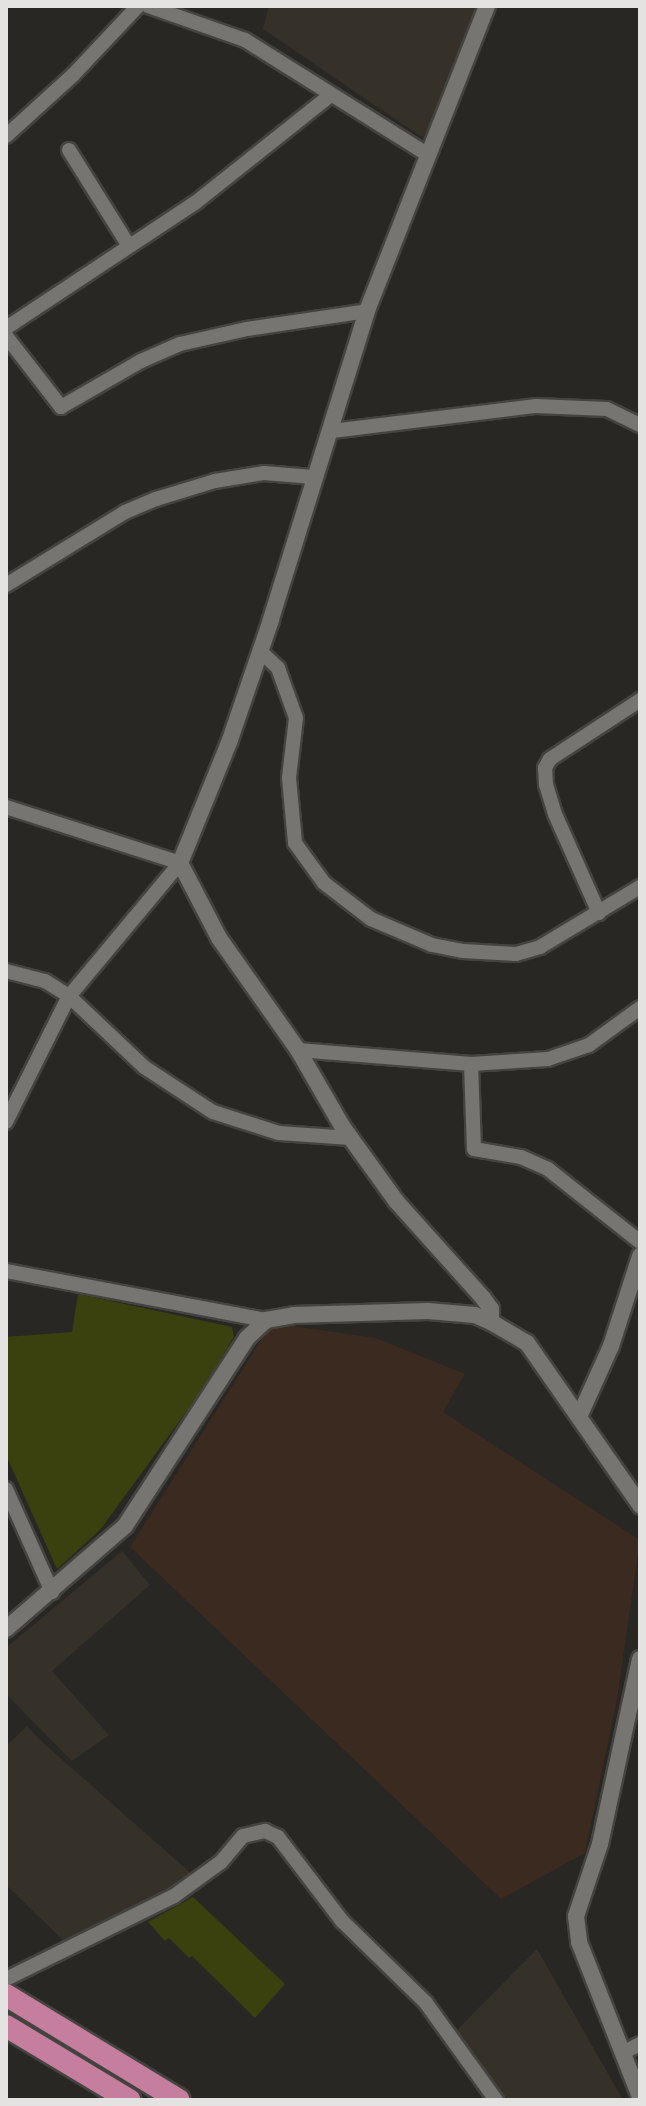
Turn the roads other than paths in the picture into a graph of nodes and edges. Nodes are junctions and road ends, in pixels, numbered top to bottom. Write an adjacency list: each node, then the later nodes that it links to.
1 (138, 6): 5 (street)
2 (148, 6): 4 (street)
3 (487, 6): 7 (street)
4 (331, 95): 7 (street); 8 (street)
5 (6, 136)
6 (69, 150): 8 (street)
7 (428, 155): 9 (street)
8 (129, 246): 10 (street)
9 (367, 311): 11 (street); 13 (street)
10 (6, 328)
11 (6, 336)
12 (640, 425): 13 (street)
13 (332, 431): 14 (street)
14 (313, 477): 15 (street); 16 (street)
15 (6, 585)
16 (260, 651): 19 (street); 21 (street)
17 (640, 700): 21 (street)
18 (6, 807): 19 (street)
19 (180, 863): 23 (street); 25 (street)
20 (640, 887): 21 (street)
21 (599, 913)
22 (6, 971): 23 (street)
23 (69, 996): 27 (street); 28 (street)
24 (640, 1008): 26 (street)
25 (298, 1050): 26 (street); 28 (street)
26 (471, 1064): 29 (street)
27 (6, 1122)
28 (351, 1138): 33 (street)
29 (640, 1242)
30 (640, 1256): 34 (street)
31 (6, 1271): 32 (street)
32 (266, 1320): 33 (street); 37 (street)
33 (491, 1322): 34 (street)
34 (579, 1417): 36 (street)
35 (6, 1489): 37 (street)
36 (640, 1505)
37 (52, 1592): 38 (street)
38 (6, 1629)
39 (640, 1659): 44 (street)
40 (6, 1979): 48 (street)
41 (6, 1995): 45 (highway)
42 (6, 2026): 47 (highway)
43 (640, 2044): 44 (street)
44 (624, 2052): 46 (street)
45 (163, 2096)
46 (640, 2097)
47 (129, 2100)
48 (496, 2100)

